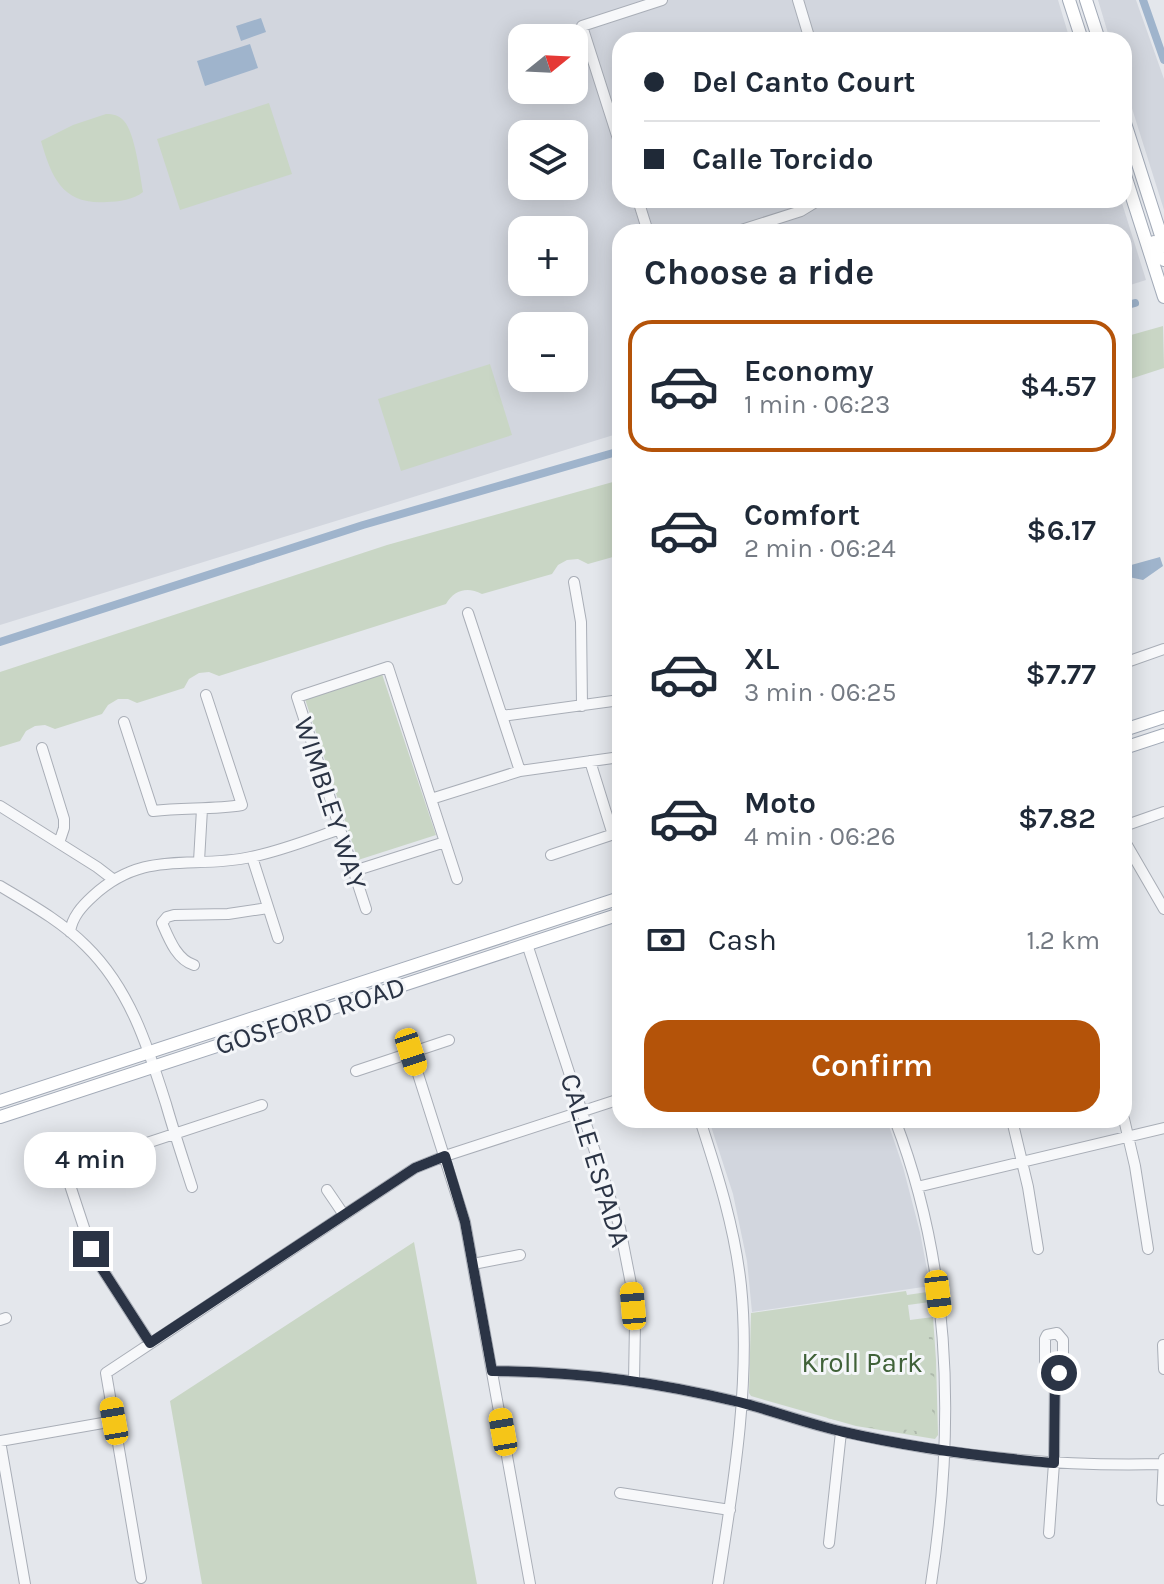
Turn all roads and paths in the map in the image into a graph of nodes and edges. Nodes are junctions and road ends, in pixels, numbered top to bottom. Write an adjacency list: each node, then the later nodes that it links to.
1 (662, 0): 8 (street)
2 (798, 0): 5 (street)
3 (1069, 0): 6 (main road)
4 (1086, 0): 7 (main road)
5 (808, 32)
6 (1079, 32)
7 (1096, 32)
8 (612, 120)
9 (1132, 145): 14 (main road)
10 (1132, 187): 15 (main road)
11 (1132, 198): 16 (main road)
12 (806, 208): 13 (street)
13 (760, 224)
14 (1164, 245)
15 (1164, 260)
16 (1164, 297)
17 (574, 582): 23 (street)
18 (468, 613): 24 (street)
19 (1164, 649): 20 (street)
20 (1132, 660)
21 (206, 695): 36 (street)
22 (612, 701): 23 (street)
23 (582, 706): 24 (street)
24 (502, 716): 33 (street)
25 (1164, 717): 27 (main road)
26 (124, 722): 36 (street)
27 (1132, 727)
28 (1164, 735): 29 (main road)
29 (1132, 745)
30 (42, 748): 43 (street)
31 (612, 758): 32 (street)
32 (590, 761): 33 (street); 38 (street)
33 (520, 771): 34 (street)
34 (431, 799): 40 (street, WIMBLEY WAY); 42 (street)
35 (0, 806): 43 (street)
36 (202, 809): 47 (street)
37 (1164, 812): 39 (street)
38 (612, 823)
39 (1132, 823)
40 (340, 829): 46 (street); 48 (street, WIMBLEY WAY)
41 (612, 835): 45 (street)
42 (445, 842): 48 (street); 49 (street)
43 (59, 843): 50 (street)
44 (1132, 854): 55 (street)
45 (551, 855)
46 (252, 857): 47 (street); 53 (street)
47 (199, 861): 50 (street)
48 (354, 871): 54 (street, WIMBLEY WAY)
49 (457, 879)
50 (114, 880): 57 (street)
51 (0, 886): 57 (street)
52 (612, 901): 62 (main road, GOSFORD ROAD)
53 (268, 908): 58 (street); 60 (street)
54 (366, 909)
55 (1164, 909)
56 (612, 917): 59 (main road, GOSFORD ROAD)
57 (70, 932): 62 (street)
58 (278, 938)
59 (527, 944): 64 (main road, GOSFORD ROAD); 69 (street, CALLE ESPADA)
60 (194, 965)
61 (449, 1040): 63 (street)
62 (149, 1052): 64 (street); 66 (main road, GOSFORD ROAD)
63 (411, 1052): 65 (street); 78 (street)
64 (154, 1065): 70 (main road, GOSFORD ROAD); 76 (street)
65 (356, 1071)
66 (0, 1101)
67 (612, 1102): 69 (street)
68 (262, 1105): 76 (street)
69 (582, 1111): 78 (street); 93 (street, CALLE ESPADA)
70 (0, 1117)
71 (702, 1128): 94 (street)
72 (898, 1128): 81 (street)
73 (1014, 1128): 79 (street)
74 (1126, 1128): 77 (street)
75 (1164, 1128): 77 (street)
76 (175, 1134): 80 (street); 88 (street)
77 (1128, 1137): 79 (street); 85 (street)
78 (445, 1156): 83 (street); 87 (street)
79 (1022, 1162): 81 (street); 84 (street)
80 (192, 1187)
81 (917, 1187): 98 (street)
82 (327, 1190): 83 (street)
83 (344, 1215): 88 (street)
84 (1038, 1249)
85 (1148, 1249)
86 (520, 1255): 87 (street)
87 (473, 1264): 91 (street)
88 (150, 1343): 95 (street)
89 (1163, 1345): 90 (street)
90 (1164, 1369)
91 (492, 1371): 93 (street); 108 (street)
92 (1055, 1375): 100 (street)
93 (634, 1381): 94 (street)
94 (741, 1403): 96 (street); 103 (street)
95 (114, 1421): 97 (street); 106 (street)
96 (841, 1432): 98 (street); 105 (street)
97 (0, 1441): 107 (street)
98 (946, 1450): 100 (street); 110 (street)
99 (1164, 1462): 100 (street); 102 (street)
100 (1054, 1463): 104 (street)
101 (620, 1493): 103 (street)
102 (1162, 1500)
103 (730, 1510): 109 (street)
104 (1049, 1533)
105 (829, 1543)
106 (141, 1578)
107 (25, 1584)
108 (530, 1584)
109 (718, 1584)
110 (931, 1584)

